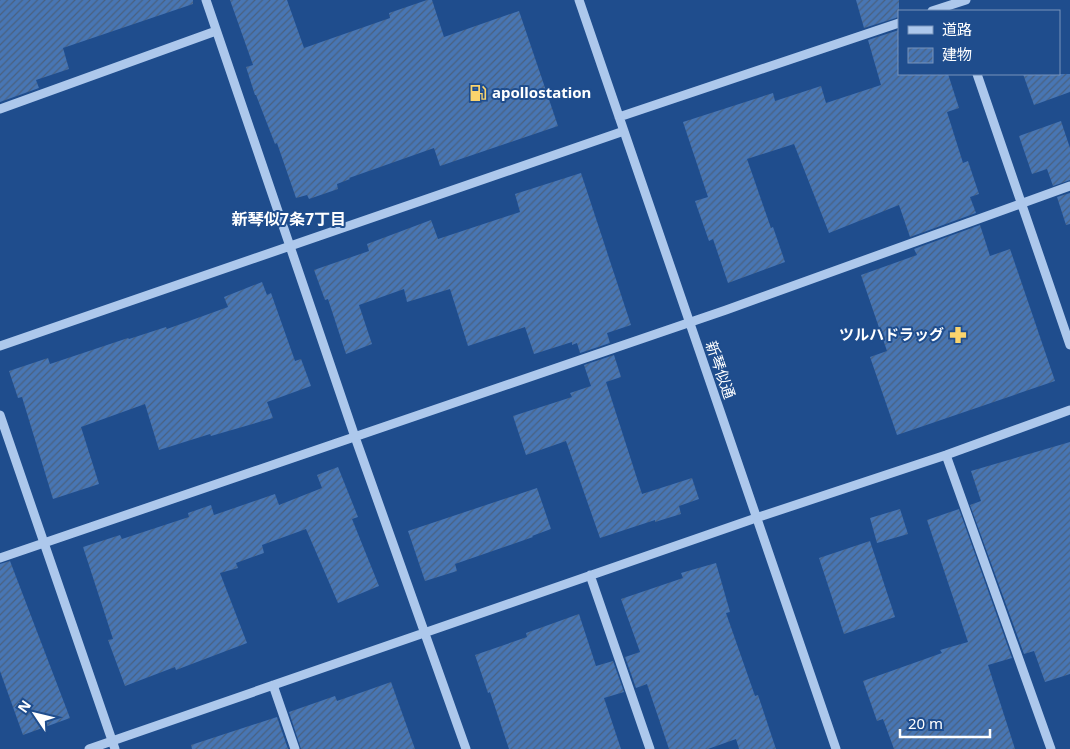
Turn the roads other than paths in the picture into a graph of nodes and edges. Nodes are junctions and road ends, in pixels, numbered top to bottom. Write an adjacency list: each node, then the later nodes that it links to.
1 (206, 0): 7 (street)
2 (579, 0): 10 (street, 新琴似通)
3 (966, 0): 4 (street)
4 (953, 5): 5 (street)
5 (936, 10)
6 (898, 23): 10 (street)
7 (216, 31): 9 (street); 14 (street)
8 (977, 75): 13 (street)
9 (0, 109)
10 (619, 117): 11 (street, 新琴似通)
11 (624, 132): 14 (street); 15 (street, 新琴似通)
12 (1070, 186): 13 (street)
13 (1021, 203): 15 (street); 16 (street)
14 (290, 247): 17 (street); 20 (street)
15 (689, 322): 20 (street); 22 (street, 新琴似通)
16 (1070, 345)
17 (0, 346)
18 (1070, 410): 21 (street)
19 (0, 415): 23 (street)
20 (355, 437): 23 (street); 26 (street)
21 (946, 454): 22 (street); 34 (street)
22 (756, 518): 25 (street); 33 (street, 新琴似通)
23 (44, 543): 24 (street); 28 (street)
24 (0, 558)
25 (590, 575): 26 (street); 32 (street)
26 (426, 632): 27 (street); 31 (street)
27 (273, 685): 28 (street); 30 (street)
28 (114, 745): 29 (street)
29 (89, 749)
30 (295, 749)
31 (466, 749)
32 (650, 749)
33 (836, 749)
34 (1051, 749)

